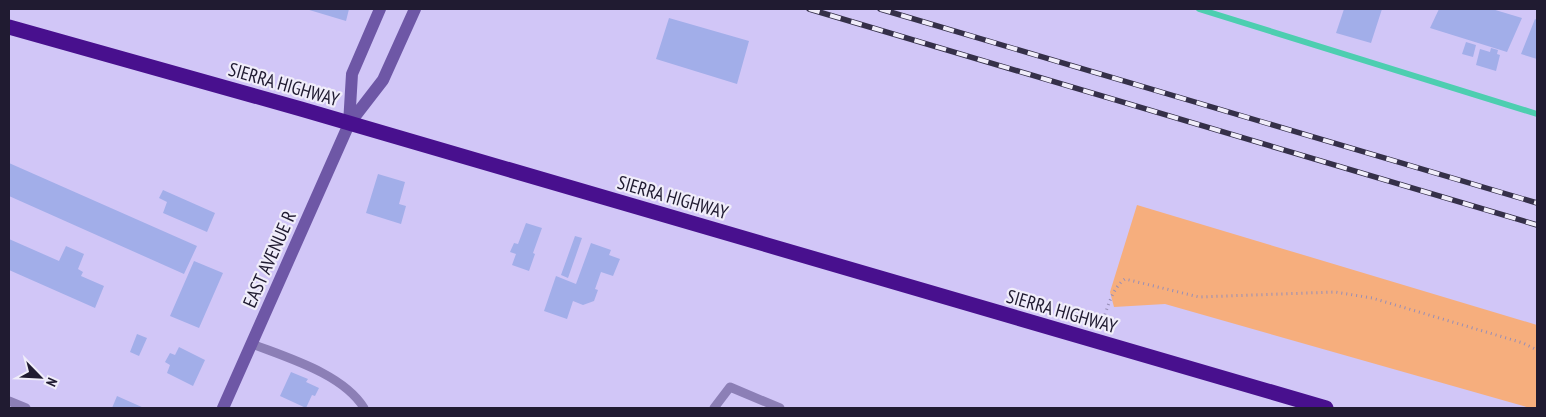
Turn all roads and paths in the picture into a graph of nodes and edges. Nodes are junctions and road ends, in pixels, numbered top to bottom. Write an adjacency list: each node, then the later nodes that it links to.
1 (380, 9): 4 (main road, EAST AVENUE R)
2 (415, 9): 4 (main road, EAST AVENUE R)
3 (9, 27): 4 (highway, SIERRA HIGHWAY)
4 (349, 124): 5 (highway, SIERRA HIGHWAY); 6 (main road, EAST AVENUE R)
5 (1096, 342): 7 (path); 14 (highway, SIERRA HIGHWAY)
6 (252, 344): 10 (main road, EAST AVENUE R); 11 (lane)
7 (1537, 350)
8 (9, 402): 9 (lane)
9 (26, 408)
10 (223, 408)
11 (364, 408)
12 (714, 408): 13 (lane)
13 (780, 408)
14 (1326, 408)

